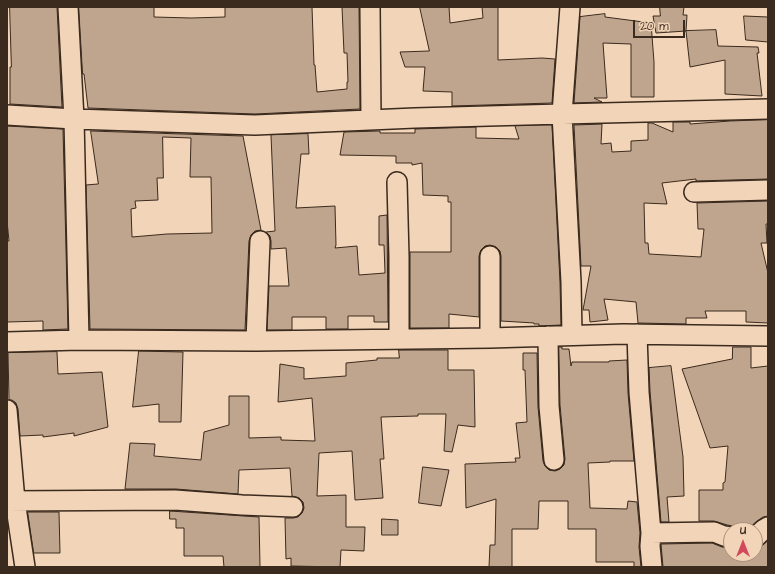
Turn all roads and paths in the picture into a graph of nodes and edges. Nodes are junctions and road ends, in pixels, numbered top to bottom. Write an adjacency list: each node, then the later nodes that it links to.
1 (68, 7): 7 (street)
2 (370, 7): 8 (street)
3 (570, 7): 5 (street)
4 (768, 109): 5 (street)
5 (562, 114): 8 (street); 15 (street)
6 (7, 116): 7 (street)
7 (74, 119): 8 (street); 20 (street)
8 (371, 120)
9 (397, 182): 18 (street)
10 (768, 190): 11 (street)
11 (694, 192)
12 (260, 241): 21 (street)
13 (490, 256): 19 (street)
14 (637, 334): 15 (street); 17 (street); 27 (street)
15 (572, 335): 16 (street)
16 (548, 336): 19 (street); 24 (street)
17 (768, 336)
18 (399, 338): 19 (street); 21 (street)
19 (490, 338)
20 (79, 340): 21 (street); 22 (street)
21 (256, 341)
22 (7, 342)
23 (7, 410): 25 (street)
24 (554, 460)
25 (11, 501): 26 (street); 29 (street)
26 (293, 507)
27 (651, 533): 28 (street); 30 (street)
28 (723, 536)
29 (25, 567)
30 (652, 567)

